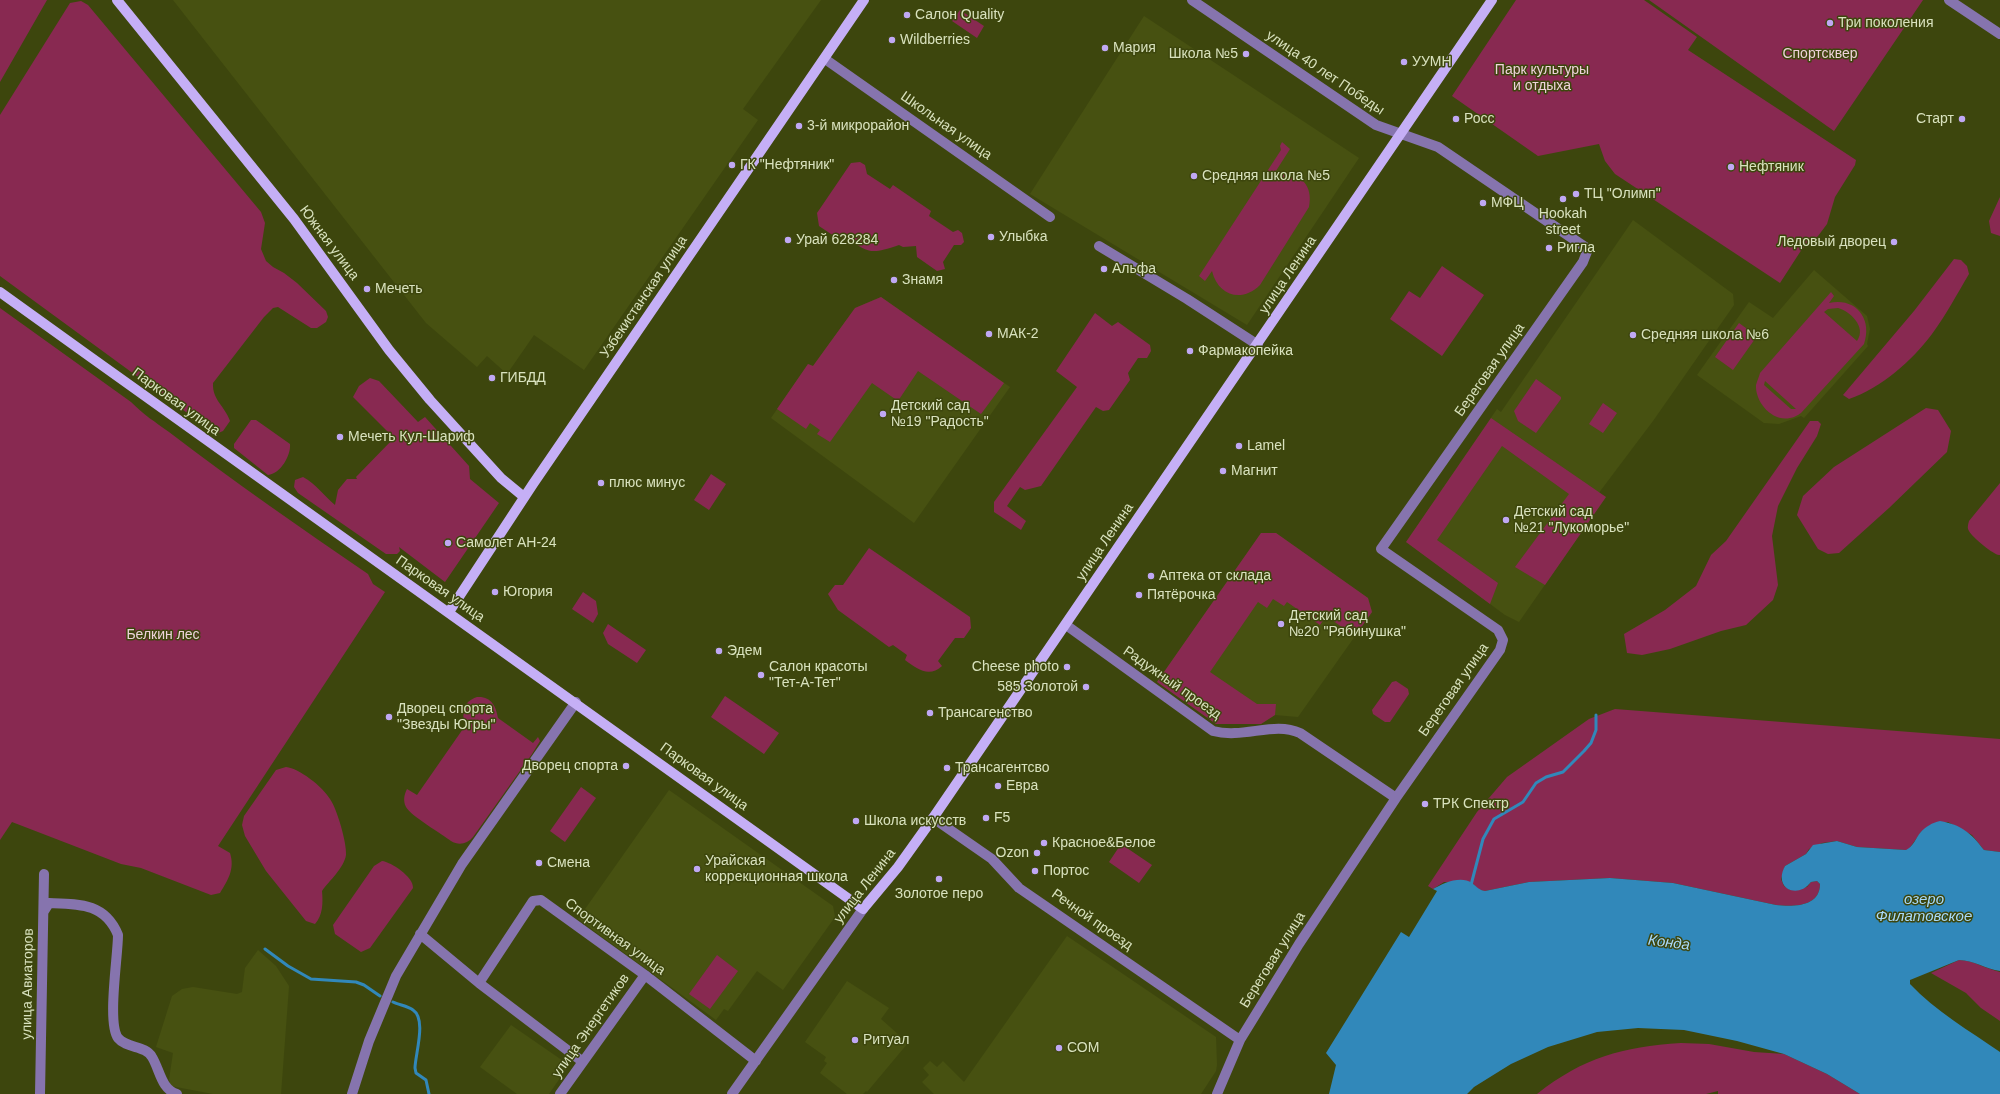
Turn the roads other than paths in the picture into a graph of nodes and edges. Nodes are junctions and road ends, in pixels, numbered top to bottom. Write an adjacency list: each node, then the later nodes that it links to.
1 (118, 0): 14 (main road, Южная улица)
2 (864, 0): 7 (main road, Узбекистанская улица)
3 (1192, 0): 8 (street, улица 40 лет Победы)
4 (1492, 0): 8 (main road, улица Ленина)
5 (1949, 0): 6 (street)
6 (2000, 34)
7 (825, 59): 9 (street, Школьная улица); 14 (main road, Узбекистанская улица)
8 (1401, 134): 11 (street, улица 40 лет Победы); 13 (main road, улица Ленина)
9 (1050, 217)
10 (1099, 246): 13 (street)
11 (1588, 249): 18 (street, Береговая улица)
12 (0, 292): 15 (main road, Парковая улица)
13 (1258, 345): 16 (main road, улица Ленина)
14 (524, 497): 15 (main road, Узбекистанская улица)
15 (449, 612): 17 (main road, Парковая улица)
16 (1066, 625): 18 (street, Радужный проезд); 19 (main road, улица Ленина)
17 (576, 702): 21 (main road, Парковая улица); 23 (street)
18 (1396, 798): 26 (street, Береговая улица)
19 (933, 818): 21 (main road, улица Ленина); 26 (street, Речной проезд)
20 (44, 874): 22 (street, улица Авиаторов)
21 (863, 909): 27 (street, улица Ленина)
22 (44, 911): 29 (street, улица Авиаторов); 30 (street)
23 (420, 934): 25 (street); 31 (street)
24 (645, 975): 25 (street, Спортивная улица); 27 (street, Спортивная улица); 28 (street, улица Энергетиков)
25 (479, 983): 28 (street)
26 (1240, 1040): 34 (street, Береговая улица)
27 (756, 1061): 33 (street, улица Ленина)
28 (583, 1062): 32 (street, улица Энергетиков)
29 (40, 1094)
30 (177, 1094)
31 (352, 1094)
32 (560, 1094)
33 (732, 1094)
34 (1217, 1094)

